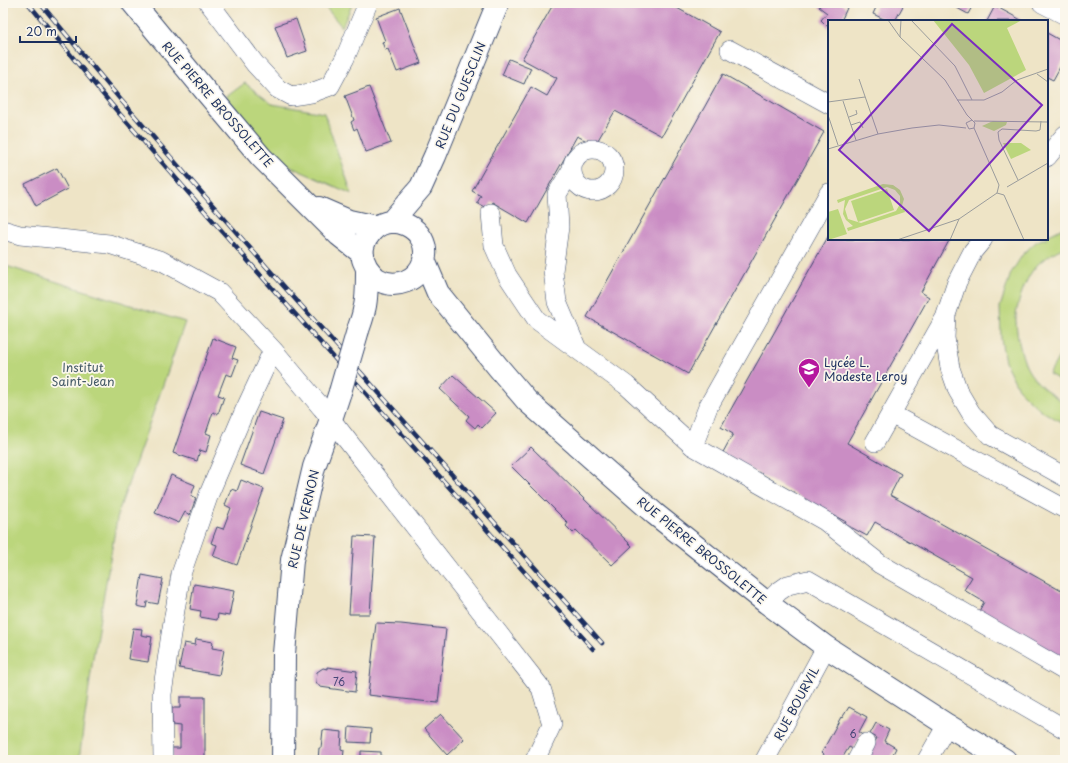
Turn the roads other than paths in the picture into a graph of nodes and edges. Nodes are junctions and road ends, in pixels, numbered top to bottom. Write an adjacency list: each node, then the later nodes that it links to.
1 (133, 3): 14 (main road, RUE PIERRE BROSSOLETTE)
2 (209, 3): 3 (street)
3 (368, 3)
4 (498, 3): 12 (main road, RUE DU GUESCLIN)
5 (1042, 3): 6 (street)
6 (1065, 15)
7 (730, 50): 8 (street)
8 (828, 103)
9 (1065, 135): 10 (street)
10 (1048, 156)
11 (572, 171): 26 (street)
12 (421, 187): 16 (main road); 18 (main road)
13 (828, 195): 31 (street)
14 (307, 202): 16 (main road, RUE PIERRE BROSSOLETTE); 21 (main road, RUE PIERRE BROSSOLETTE)
15 (491, 213): 26 (street)
16 (384, 224): 18 (main road); 21 (main road)
17 (3, 230): 27 (street)
18 (417, 233): 20 (main road)
19 (982, 240): 25 (street)
20 (424, 260): 22 (main road); 23 (main road, RUE PIERRE BROSSOLETTE)
21 (365, 261): 22 (main road); 24 (main road, RUE DE VERNON)
22 (401, 283): 23 (main road, RUE PIERRE BROSSOLETTE); 24 (main road)
23 (438, 293): 34 (main road, RUE PIERRE BROSSOLETTE)
24 (365, 309): 29 (main road, RUE DE VERNON, bridge)
25 (946, 315): 28 (street); 32 (street)
26 (577, 349): 31 (street)
27 (273, 350): 29 (street); 40 (street)
28 (891, 414): 30 (street); 33 (street)
29 (331, 419): 41 (main road, RUE DE VERNON); 42 (street)
30 (875, 442)
31 (693, 446): 36 (street)
32 (1065, 477)
33 (1065, 509)
34 (768, 603): 35 (main road, RUE PIERRE BROSSOLETTE); 38 (street)
35 (826, 647): 37 (main road, RUE PIERRE BROSSOLETTE); 43 (street, RUE BOURVIL)
36 (1065, 671)
37 (947, 725): 45 (street); 46 (main road, RUE PIERRE BROSSOLETTE)
38 (1065, 729)
39 (866, 742): 44 (street)
40 (163, 760)
41 (283, 760)
42 (535, 760)
43 (765, 760)
44 (857, 760)
45 (927, 760)
46 (1005, 760)

